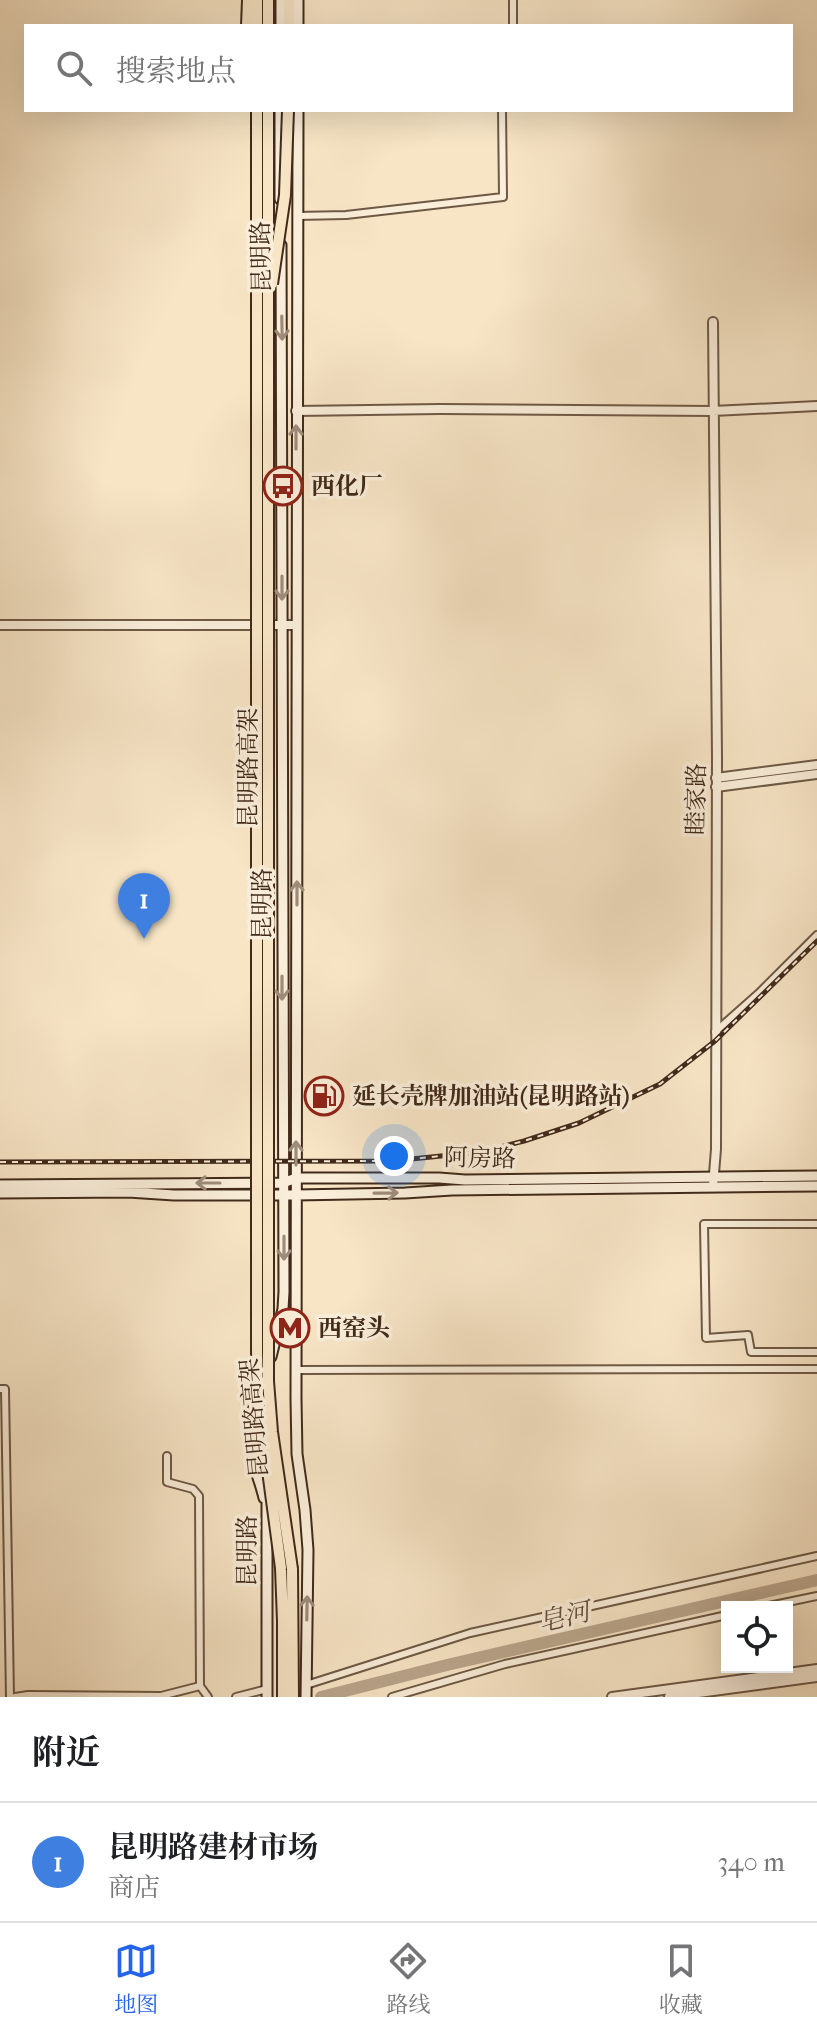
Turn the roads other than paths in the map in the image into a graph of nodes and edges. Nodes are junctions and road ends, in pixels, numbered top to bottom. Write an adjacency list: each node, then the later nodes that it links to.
1 (248, 0): 8 (highway)
2 (257, 0): 9 (highway)
3 (268, 0): 10 (highway)
4 (281, 0): 11 (main road)
5 (289, 0): 12 (highway)
6 (298, 0): 13 (main road)
7 (513, 0): 14 (street)
8 (247, 24)
9 (257, 24)
10 (268, 24)
11 (281, 24)
12 (289, 24)
13 (298, 24)
14 (513, 24)
15 (254, 112): 55 (highway, 昆明路高架, bridge)
16 (268, 112): 22 (highway, 昆明路高架, bridge)
17 (280, 112): 28 (main road, 昆明路, one-way to 28)
18 (288, 112): 22 (highway, bridge)
19 (298, 112): 21 (main road, 昆明路)
20 (502, 112): 21 (street)
21 (297, 216): 25 (main road, 昆明路)
22 (267, 318): 55 (highway, 昆明路高架, bridge)
23 (713, 322): 26 (street, 睦家路)
24 (817, 406): 26 (street)
25 (296, 411): 26 (street); 29 (main road, 昆明路, one-way to 25)
26 (713, 411): 32 (street, 睦家路)
27 (0, 625): 28 (street)
28 (282, 625): 29 (street); 39 (main road, 昆明路, one-way to 39)
29 (296, 625): 36 (main road, 昆明路, one-way to 29)
30 (817, 765): 32 (street)
31 (817, 774): 32 (street)
32 (716, 782): 34 (street, 睦家路)
33 (817, 935): 34 (street)
34 (715, 1032): 38 (street, 睦家路)
35 (817, 1176): 38 (main road, 阿房路)
36 (296, 1178): 37 (main road, 阿房路); 39 (main road, 阿房路); 45 (main road, 昆明路)
37 (356, 1178): 38 (main road, 阿房路); 44 (main road)
38 (713, 1182): 41 (main road, 阿房路); 44 (main road, 阿房路, one-way to 38)
39 (283, 1183): 40 (main road, 阿房路, one-way to 40); 43 (main road, 昆明路)
40 (0, 1185)
41 (817, 1186)
42 (0, 1193): 43 (main road, 阿房路)
43 (283, 1194): 45 (main road, 阿房路); 48 (main road, 昆明路, one-way to 48)
44 (356, 1194): 45 (main road, 阿房路)
45 (296, 1195): 50 (main road, 昆明路)
46 (817, 1224): 47 (street)
47 (817, 1352)
48 (270, 1358): 53 (main road, 昆明路); 53 (main road)
49 (817, 1369): 50 (street)
50 (296, 1370): 62 (main road, 昆明路, one-way to 50)
51 (0, 1389): 66 (street)
52 (167, 1456): 61 (street)
53 (267, 1517): 63 (main road, 昆明路)
54 (817, 1556): 62 (street)
55 (286, 1569): 64 (highway, 昆明路)
56 (817, 1596): 57 (street)
57 (793, 1601)
58 (721, 1616): 69 (street)
59 (817, 1669): 70 (street)
60 (817, 1677): 65 (street)
61 (200, 1686): 66 (street); 67 (street)
62 (306, 1689)
63 (267, 1693): 68 (street)
64 (288, 1693)
65 (721, 1693): 71 (street)
66 (12, 1697)
67 (208, 1697)
68 (236, 1697)
69 (392, 1697)
70 (612, 1697)
71 (669, 1697)

